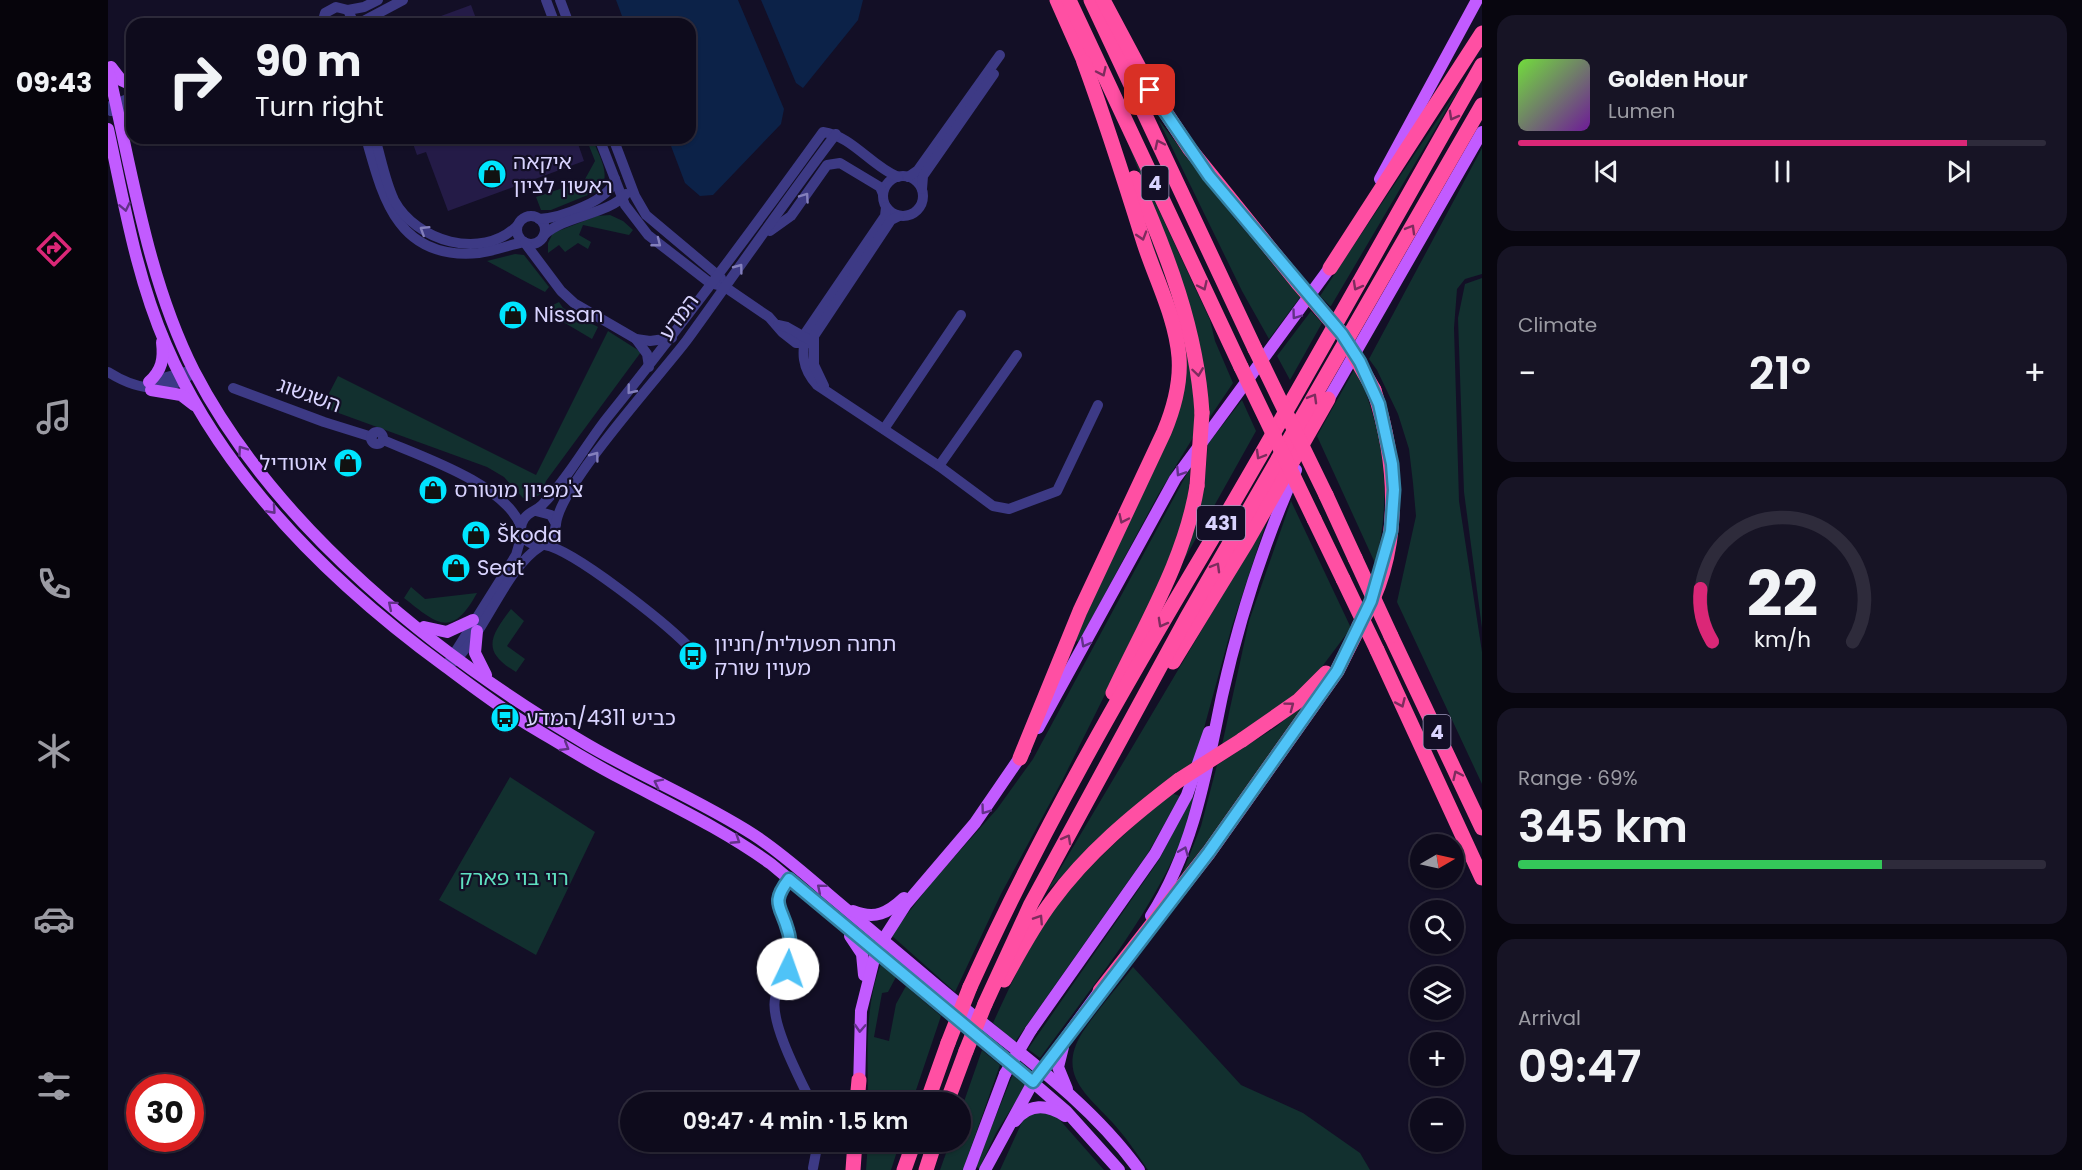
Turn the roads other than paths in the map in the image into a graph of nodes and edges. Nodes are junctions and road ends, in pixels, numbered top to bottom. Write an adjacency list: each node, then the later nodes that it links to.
1 (378, 0): 10 (street)
2 (403, 0): 13 (street)
3 (546, 0): 14 (street)
4 (560, 0): 15 (street)
5 (1058, 0): 18 (highway)
6 (1069, 0): 94 (highway, 4, one-way to 94, bridge)
7 (1090, 0): 91 (highway, 4, one-way to 7, bridge)
8 (1103, 0): 81 (highway, bridge)
9 (1477, 0): 52 (main road)
10 (342, 6): 11 (street); 12 (street)
11 (323, 16)
12 (351, 18)
13 (368, 18)
14 (553, 18)
15 (567, 18)
16 (1482, 33): 52 (highway)
17 (108, 61): 21 (main road)
18 (1084, 62): 89 (highway, one-way to 89); 92 (highway, one-way to 92, bridge)
19 (1482, 65): 92 (highway, 431, one-way to 92)
20 (108, 69): 24 (main road)
21 (126, 82)
22 (126, 100): 24 (street)
23 (1482, 105): 90 (highway, 431, one-way to 23)
24 (112, 108): 28 (main road)
25 (108, 129): 59 (main road, one-way to 59)
26 (1482, 132): 70 (main road)
27 (836, 134): 34 (street); 46 (street, המדע); 49 (street, המדע)
28 (126, 143)
29 (368, 144): 48 (street)
30 (377, 144): 45 (street, one-way to 30)
31 (601, 144): 35 (street)
32 (614, 144): 36 (street)
33 (127, 146): 65 (main road)
34 (903, 177): 37 (street); 37 (street); 38 (street)
35 (615, 179): 39 (street); 43 (street)
36 (629, 182): 39 (street); 50 (street)
37 (922, 189): 42 (street)
38 (883, 194): 40 (street); 46 (street, one-way to 38)
39 (622, 198): 41 (street); 44 (street)
40 (886, 207): 42 (street); 62 (street)
41 (597, 210): 44 (street); 47 (street)
42 (899, 216): 62 (street)
43 (539, 219): 45 (street); 47 (street)
44 (633, 219): 53 (street, one-way to 53)
45 (517, 226): 48 (street)
46 (763, 236): 56 (street, המדע, one-way to 46)
47 (543, 237): 48 (street); 51 (street)
48 (525, 243): 51 (street)
49 (733, 255): 50 (street); 54 (street, המדע)
50 (696, 257): 54 (street)
51 (544, 267): 61 (street)
52 (1330, 268): 89 (main road, one-way to 89)
53 (692, 269): 55 (street); 57 (street)
54 (718, 274): 55 (street, המדע); 56 (street)
55 (711, 284): 56 (street); 57 (street, המדע)
56 (725, 287): 62 (street); 77 (street, המדע, one-way to 56)
57 (702, 296): 60 (street, המדע)
58 (961, 315): 73 (street)
59 (161, 332): 67 (main road); 68 (main road)
60 (672, 338): 61 (street); 64 (street, המדע)
61 (636, 339): 64 (street)
62 (807, 342): 73 (street)
63 (1017, 355): 75 (street)
64 (649, 367): 76 (street, המדע, one-way to 76)
65 (195, 371): 67 (street); 82 (main road, one-way to 65)
66 (108, 372): 68 (street)
67 (181, 376): 68 (street); 72 (main road)
68 (150, 386): 72 (main road)
69 (233, 388): 74 (street, השגשוג)
70 (1328, 399): 88 (main road); 90 (highway)
71 (1098, 405): 75 (street)
72 (197, 408): 86 (main road, one-way to 86)
73 (884, 429): 75 (street)
74 (407, 450): 76 (street); 78 (street)
75 (939, 466)
76 (535, 511): 77 (street); 78 (street)
77 (556, 528): 79 (street); 80 (street)
78 (522, 530): 79 (street); 83 (street)
79 (543, 546): 80 (street); 83 (street)
80 (572, 555): 84 (street)
81 (1364, 619): 100 (highway); 102 (highway, one-way to 81, bridge)
82 (410, 620): 83 (main road); 85 (main road)
83 (475, 625): 85 (street); 87 (main road)
84 (687, 645)
85 (455, 656): 86 (street); 87 (main road)
86 (447, 668): 95 (main road, one-way to 95)
87 (492, 683): 96 (main road, one-way to 87)
88 (1223, 694): 100 (main road, one-way to 88); 124 (main road, bridge)
89 (1020, 758): 93 (main road, one-way to 93)
90 (1107, 766): 102 (highway, 431, one-way to 90)
91 (1482, 828)
92 (1032, 858): 109 (highway, 431, bridge)
93 (934, 872): 96 (main road); 98 (main road)
94 (1482, 878)
95 (789, 879): 97 (main road); 107 (street)
96 (844, 907): 98 (main road)
97 (834, 917): 99 (main road); 101 (main road)
98 (882, 939): 99 (main road); 104 (main road)
99 (876, 951): 101 (main road); 106 (main road)
100 (1100, 991): 103 (main road)
101 (863, 999): 105 (main road, one-way to 105)
102 (988, 1005): 110 (highway, 431, bridge)
103 (1069, 1033): 104 (main road); 111 (main road)
104 (1041, 1071): 106 (main road); 111 (main road)
105 (859, 1080): 108 (highway)
106 (1033, 1082): 112 (main road); 113 (main road)
107 (806, 1092)
108 (858, 1092)
109 (931, 1092)
110 (951, 1092)
111 (1082, 1106): 127 (main road)
112 (1079, 1125): 113 (main road); 126 (main road)
113 (995, 1149): 125 (main road)
114 (816, 1152): 119 (street)
115 (855, 1152): 120 (highway)
116 (857, 1152): 121 (main road)
117 (911, 1152): 122 (highway)
118 (931, 1152): 123 (highway)
119 (813, 1168)
120 (852, 1170)
121 (858, 1170)
122 (906, 1170)
123 (926, 1170)
124 (969, 1170)
125 (985, 1170)
126 (1119, 1170)
127 (1139, 1170)

